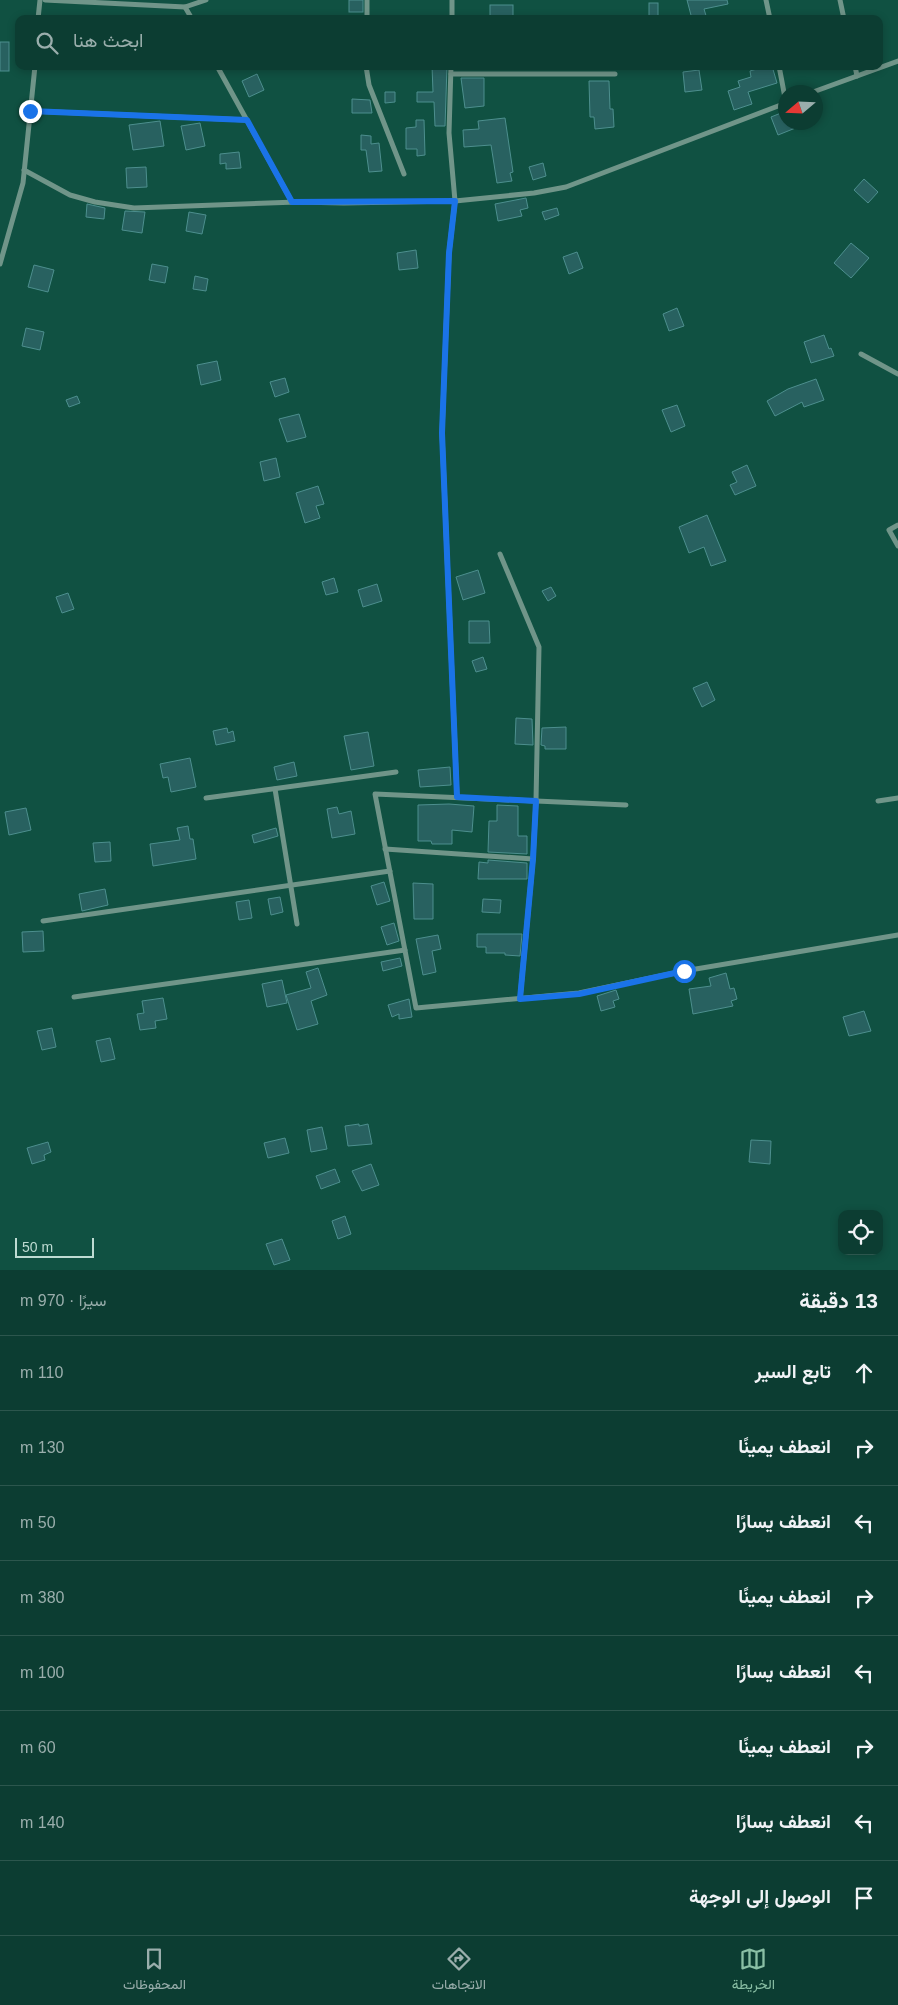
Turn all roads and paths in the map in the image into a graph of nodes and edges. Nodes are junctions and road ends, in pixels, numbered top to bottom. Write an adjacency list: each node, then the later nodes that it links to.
1 (40, 0): 9 (street)
2 (45, 0): 8 (street)
3 (206, 0): 8 (street)
4 (367, 0): 11 (street)
5 (452, 0): 12 (street)
6 (766, 0): 13 (street)
7 (840, 0): 14 (street)
8 (185, 7): 10 (street)
9 (38, 15)
10 (190, 15)
11 (367, 15)
12 (452, 15)
13 (769, 15)
14 (843, 15)
15 (898, 61): 16 (street)
16 (883, 67)
17 (35, 70): 30 (street)
18 (220, 70): 31 (street)
19 (366, 70): 33 (street)
20 (451, 70): 24 (street)
21 (780, 70): 27 (street)
22 (856, 70): 26 (street)
23 (874, 70): 26 (street)
24 (451, 74): 25 (street); 34 (street)
25 (615, 74)
26 (858, 76): 28 (street)
27 (783, 85)
28 (823, 88)
29 (778, 106): 34 (street)
30 (30, 111): 31 (street); 32 (street)
31 (247, 120): 35 (street)
32 (24, 170): 35 (street); 36 (street)
33 (404, 174)
34 (455, 201): 35 (street); 44 (street)
35 (292, 202)
36 (0, 264)
37 (861, 354): 38 (street)
38 (898, 374)
39 (898, 525): 40 (street)
40 (898, 546)
41 (500, 554): 47 (street)
42 (396, 772): 43 (street)
43 (275, 789): 45 (street); 53 (street)
44 (457, 797): 47 (street); 50 (street)
45 (206, 798)
46 (898, 798): 48 (street)
47 (536, 801): 49 (street); 51 (street)
48 (878, 801)
49 (626, 805)
50 (385, 849): 51 (street); 52 (street)
51 (533, 859): 59 (street)
52 (390, 871): 53 (street); 57 (street)
53 (291, 885): 54 (street); 55 (street)
54 (43, 921)
55 (297, 924)
56 (898, 935): 59 (street)
57 (405, 950): 58 (street); 59 (street)
58 (74, 997)
59 (520, 999)

